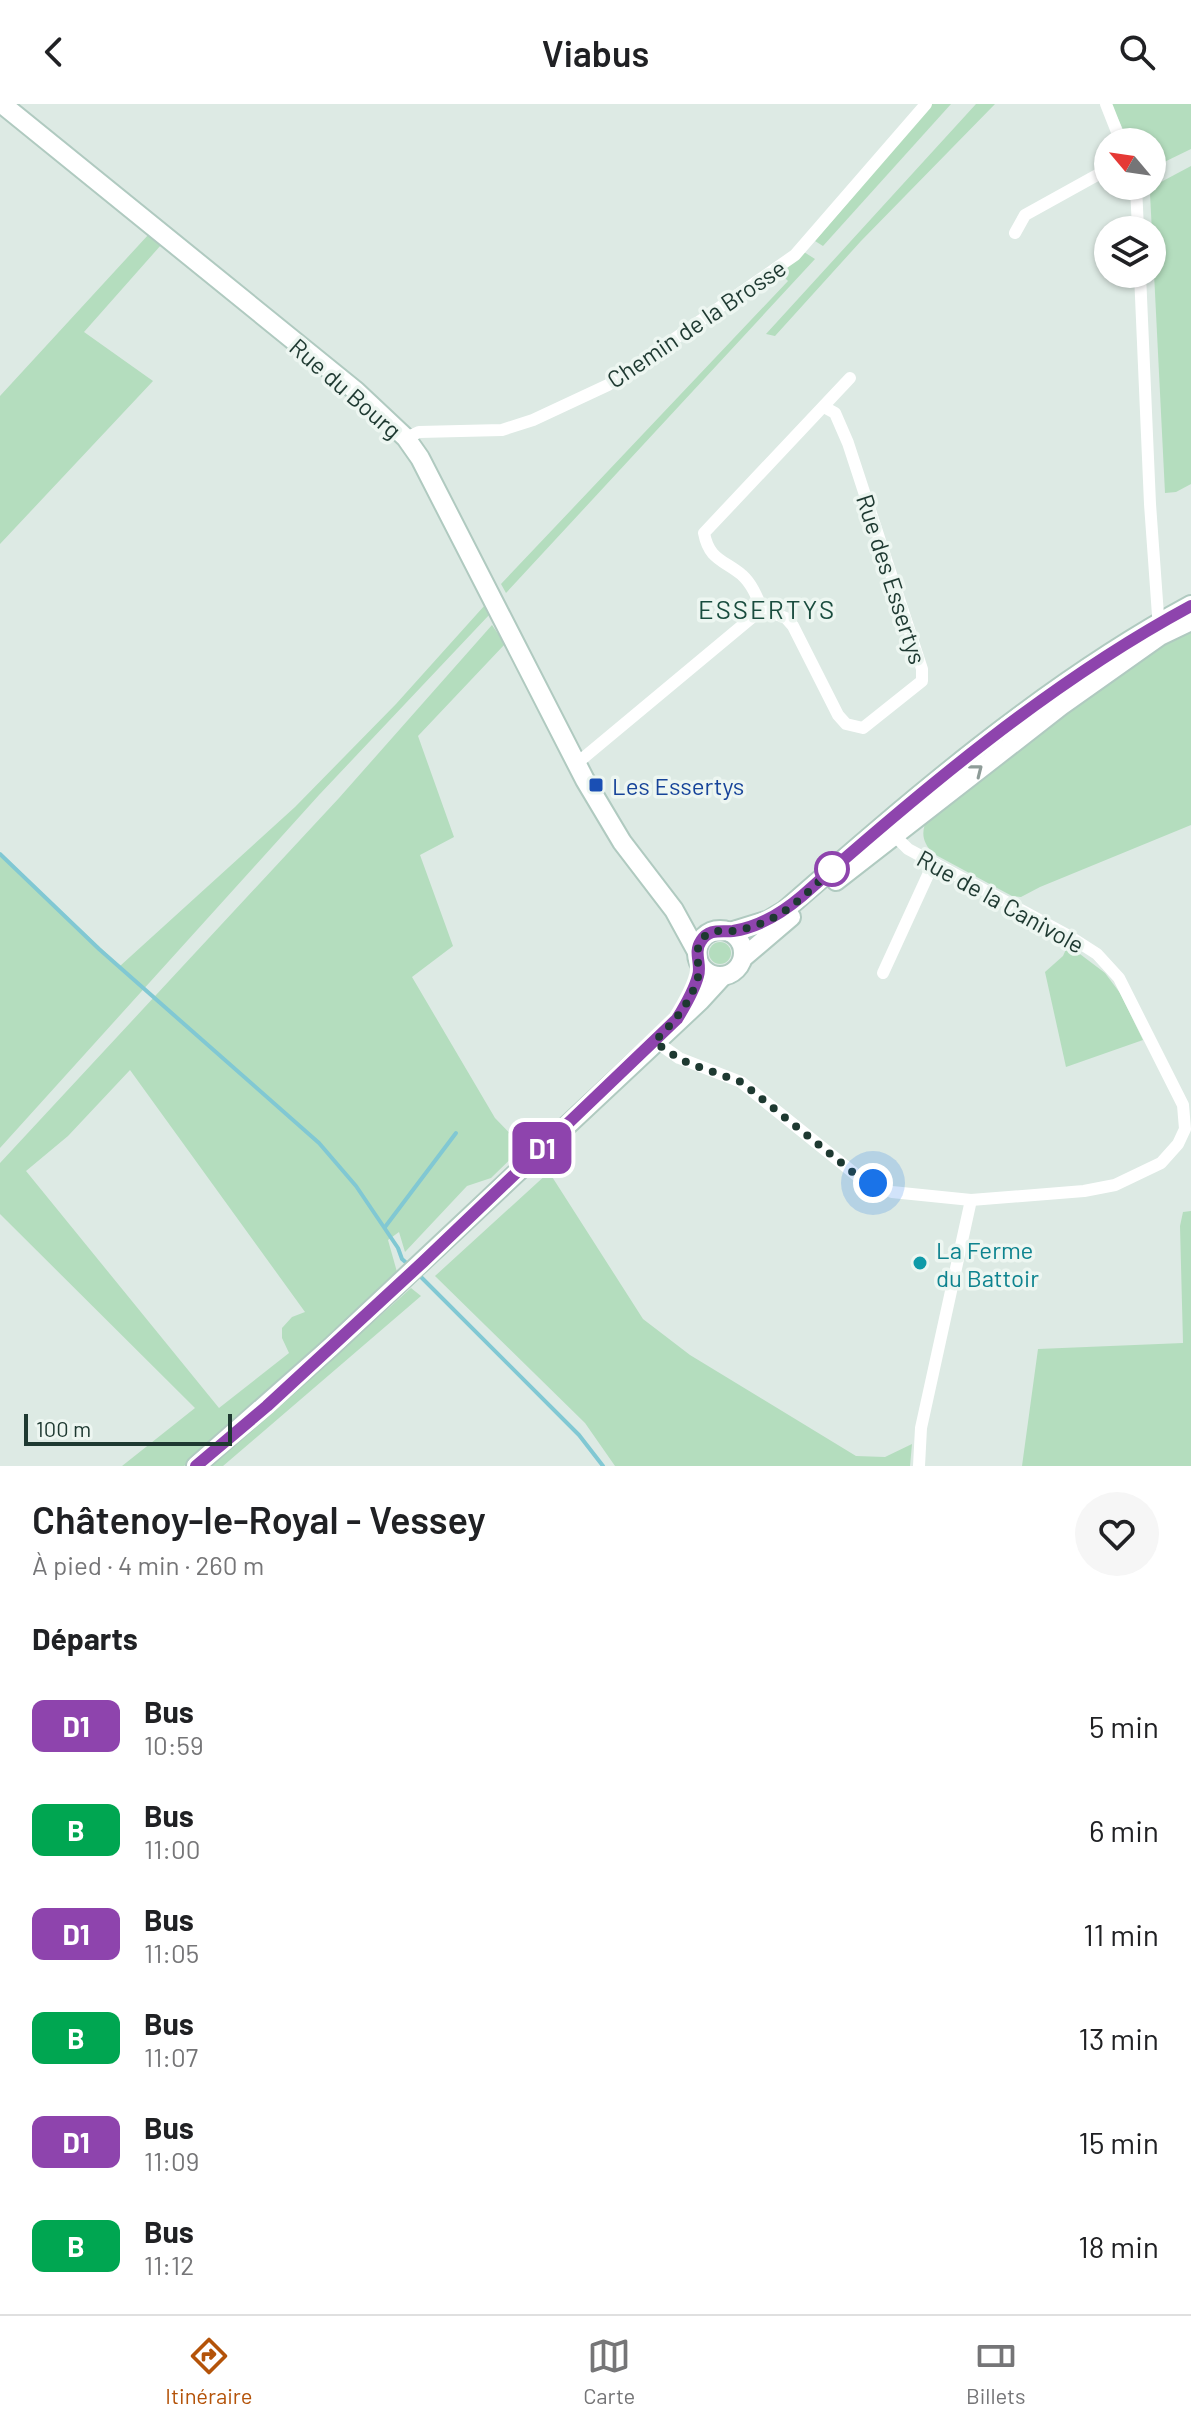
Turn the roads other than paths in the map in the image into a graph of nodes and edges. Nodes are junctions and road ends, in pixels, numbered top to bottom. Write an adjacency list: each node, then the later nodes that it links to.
1 (2, 104): 10 (main road, Rue du Bourg)
2 (926, 104): 10 (street, Chemin de la Brosse)
3 (1106, 104): 4 (street)
4 (1115, 128)
5 (1094, 177): 6 (street)
6 (1015, 233)
7 (1141, 288): 14 (street)
8 (850, 378): 9 (street, Rue des Essertys)
9 (824, 407): 12 (street, Rue des Essertys); 12 (street, Rue des Essertys)
10 (406, 438): 15 (main road, Rue du Bourg)
11 (1191, 605): 14 (main road)
12 (762, 609): 15 (street)
13 (1191, 621): 14 (main road)
14 (1159, 630): 16 (main road)
15 (576, 764): 18 (main road, Rue du Bourg)
16 (889, 830): 17 (street, Rue de la Canivole); 19 (main road); 20 (main road)
17 (933, 864): 22 (street); 26 (street, Rue de la Canivole)
18 (674, 910): 19 (main road, Rue du Bourg); 21 (main road, Rue du Bourg)
19 (725, 931): 20 (main road); 21 (main road)
20 (744, 957): 23 (main road)
21 (699, 959): 23 (main road); 24 (main road)
22 (883, 973)
23 (722, 977): 24 (main road)
24 (677, 1019): 25 (main road)
25 (655, 1041): 26 (street, Rue de la Canivole); 27 (main road)
26 (971, 1200): 28 (street)
27 (196, 1466)
28 (919, 1466)

